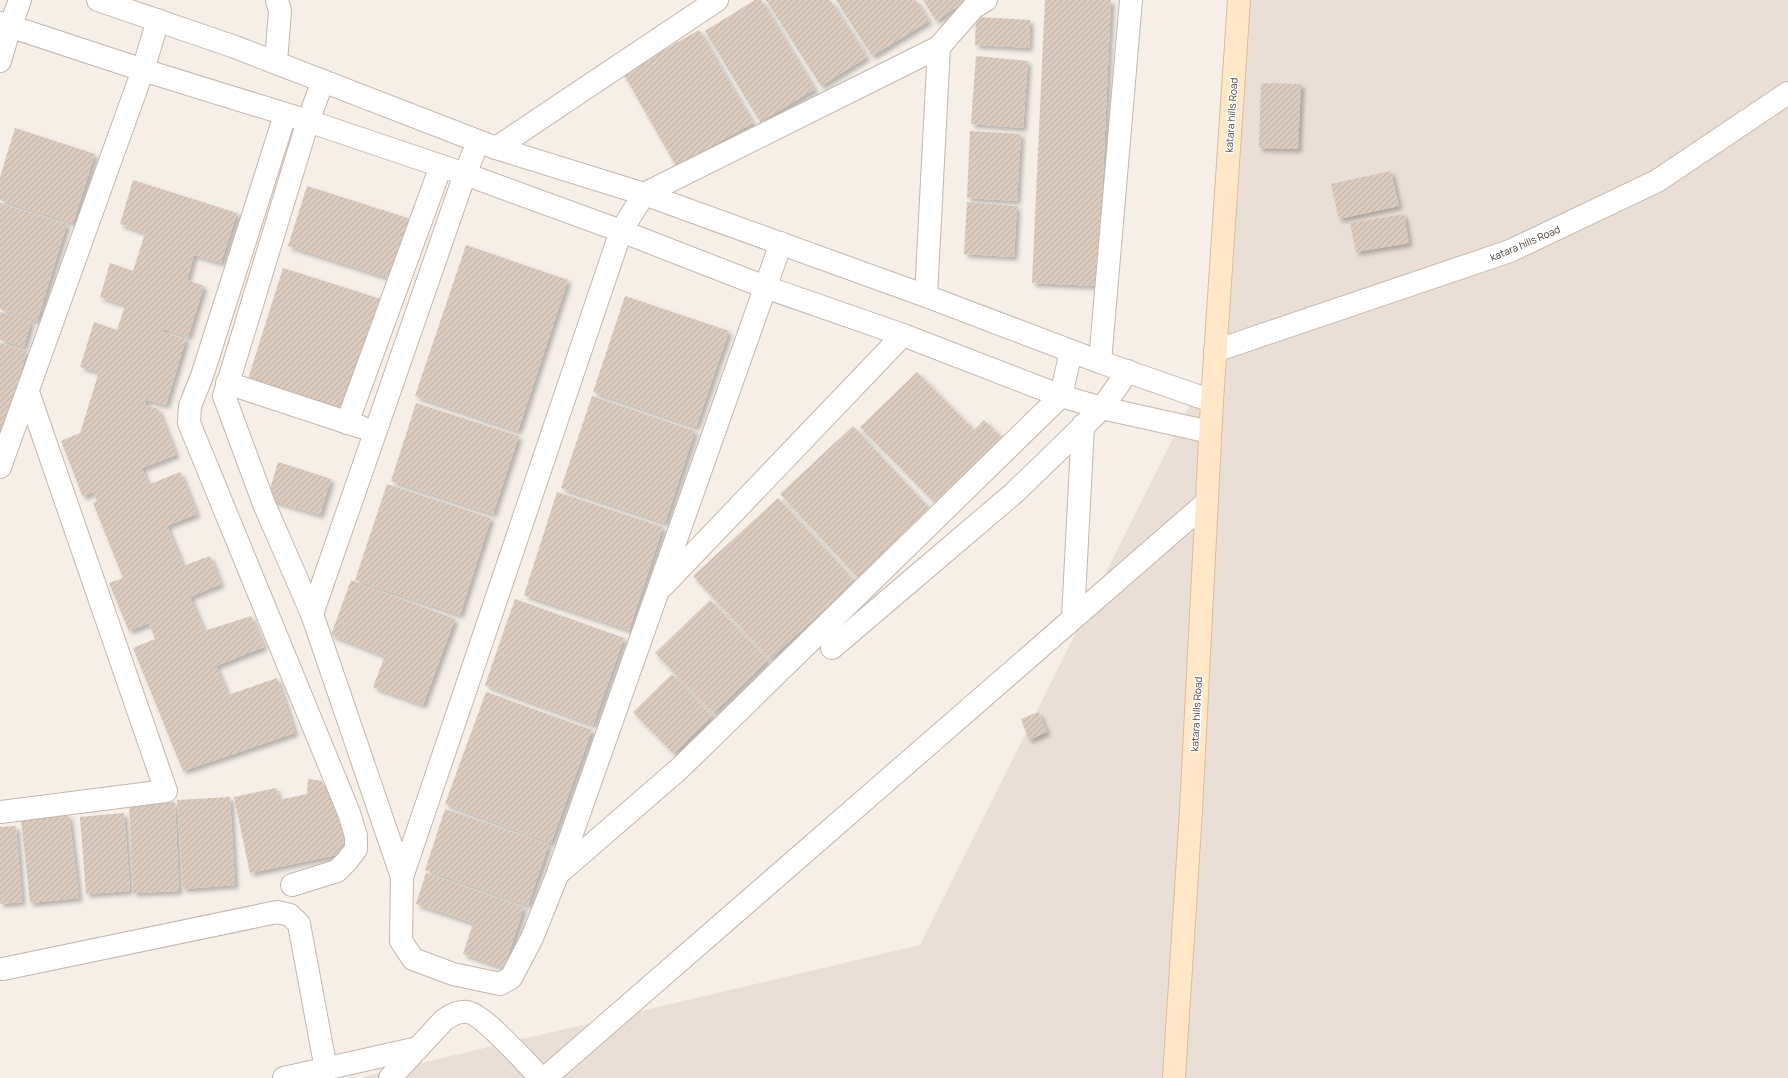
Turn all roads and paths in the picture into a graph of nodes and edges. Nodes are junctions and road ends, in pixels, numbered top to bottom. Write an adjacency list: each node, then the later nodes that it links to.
1 (20, 0): 9 (street)
2 (98, 0): 8 (street)
3 (277, 0): 12 (street)
4 (717, 0): 18 (street)
5 (986, 0): 10 (street)
6 (1131, 0): 29 (street)
7 (1239, 0): 28 (main road, katara hills Road)
8 (158, 20): 12 (street); 13 (street)
9 (5, 25): 11 (street); 13 (street)
10 (939, 47): 21 (street); 25 (street)
11 (0, 61)
12 (276, 62): 14 (street)
13 (144, 70): 16 (street); 32 (street)
14 (323, 81): 17 (street); 18 (street)
15 (1788, 93): 28 (street, katara hills Road)
16 (285, 115): 17 (street); 49 (street)
17 (308, 121): 19 (street); 31 (street)
18 (487, 145): 20 (street); 21 (street)
19 (441, 166): 20 (street); 36 (street)
20 (465, 174): 22 (street); 38 (street)
21 (644, 194): 22 (street); 23 (street)
22 (620, 231): 24 (street); 48 (street)
23 (781, 243): 24 (street); 25 (street)
24 (765, 287): 26 (street); 42 (street)
25 (926, 296): 27 (street)
26 (903, 335): 33 (street); 42 (street)
27 (1071, 351): 29 (street); 33 (street)
28 (1215, 351): 34 (main road, katara hills Road)
29 (1100, 362): 30 (street)
30 (1128, 371): 34 (street); 35 (street)
31 (227, 383): 36 (street); 43 (street)
32 (28, 392): 40 (street); 46 (street)
33 (1061, 396): 35 (street); 47 (street)
34 (1212, 401): 39 (main road, katara hills Road)
35 (1102, 408): 37 (street); 39 (street)
36 (347, 423): 38 (street)
37 (1083, 425): 44 (street); 45 (street)
38 (376, 432): 43 (street)
39 (1210, 432): 41 (main road, katara hills Road)
40 (0, 467)
41 (1206, 503): 44 (street); 57 (main road, katara hills Road)
42 (658, 591): 47 (street)
43 (312, 614): 48 (street)
44 (1073, 618): 56 (street)
45 (832, 648)
46 (0, 812)
47 (558, 874): 48 (street)
48 (402, 877)
49 (292, 885)
50 (3, 969): 52 (street)
51 (418, 1048): 52 (street); 54 (street); 55 (street)
52 (326, 1069): 53 (street)
53 (284, 1078)
54 (390, 1078)
55 (541, 1078)
56 (545, 1078)
57 (1174, 1078)

